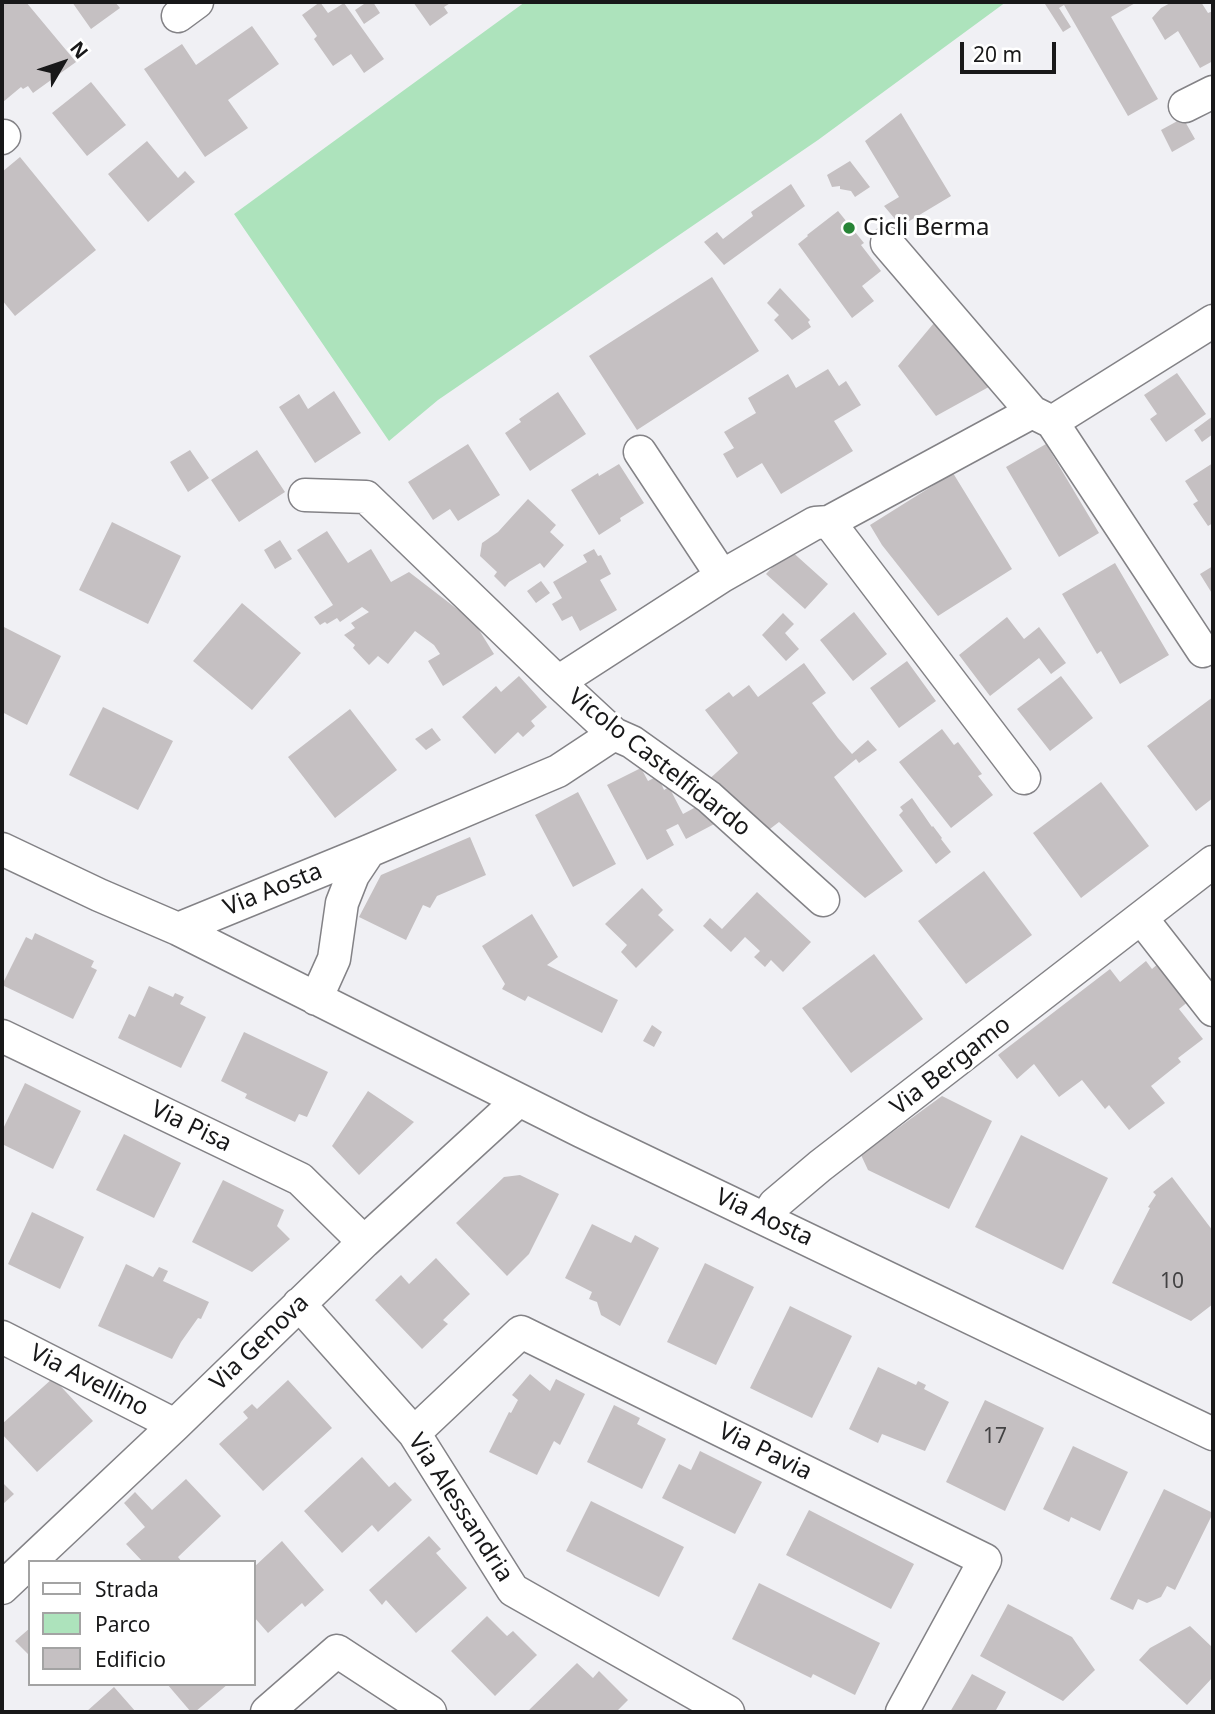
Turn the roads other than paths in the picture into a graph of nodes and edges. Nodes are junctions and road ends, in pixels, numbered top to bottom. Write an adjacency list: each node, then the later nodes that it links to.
1 (1213, 92): 2 (street)
2 (1185, 106)
3 (887, 243): 5 (street)
4 (1213, 321): 5 (street, Vicolo Castelfidardo)
5 (1042, 417): 8 (street, Vicolo Castelfidardo); 10 (street)
6 (640, 452): 9 (street)
7 (305, 495): 11 (street, Vicolo Castelfidardo)
8 (829, 522): 9 (street, Vicolo Castelfidardo); 13 (street)
9 (722, 576): 11 (street, Vicolo Castelfidardo)
10 (1203, 651)
11 (558, 682): 12 (street, Vicolo Castelfidardo)
12 (614, 734): 15 (street, Via Aosta); 17 (street, Vicolo Castelfidardo)
13 (1024, 778)
14 (2, 849): 19 (street, Via Aosta)
15 (369, 851): 19 (street, Via Aosta); 20 (street, Via Aosta)
16 (1213, 862): 18 (street, Via Bergamo)
17 (823, 900)
18 (1142, 919): 21 (street); 24 (street, Via Bergamo)
19 (178, 929): 20 (street, Via Aosta)
20 (316, 999): 23 (street, Via Aosta)
21 (1213, 1010)
22 (2, 1036): 25 (street, Via Pisa)
23 (519, 1100): 24 (street, Via Aosta); 25 (street, Via Genova)
24 (765, 1219): 30 (street, Via Aosta)
25 (364, 1242): 26 (street, Via Genova)
26 (299, 1304): 28 (street, Via Genova); 29 (street, Via Alessandria)
27 (2, 1337): 28 (street, Via Avellino)
28 (175, 1425): 31 (street, Via Genova)
29 (414, 1433): 34 (street, Via Alessandria); 37 (street, Via Pavia)
30 (1213, 1434)
31 (32, 1560)
32 (28, 1564): 33 (street, Via Genova)
33 (2, 1588)
34 (718, 1710)
35 (267, 1712): 36 (street)
36 (430, 1712)
37 (902, 1712)

